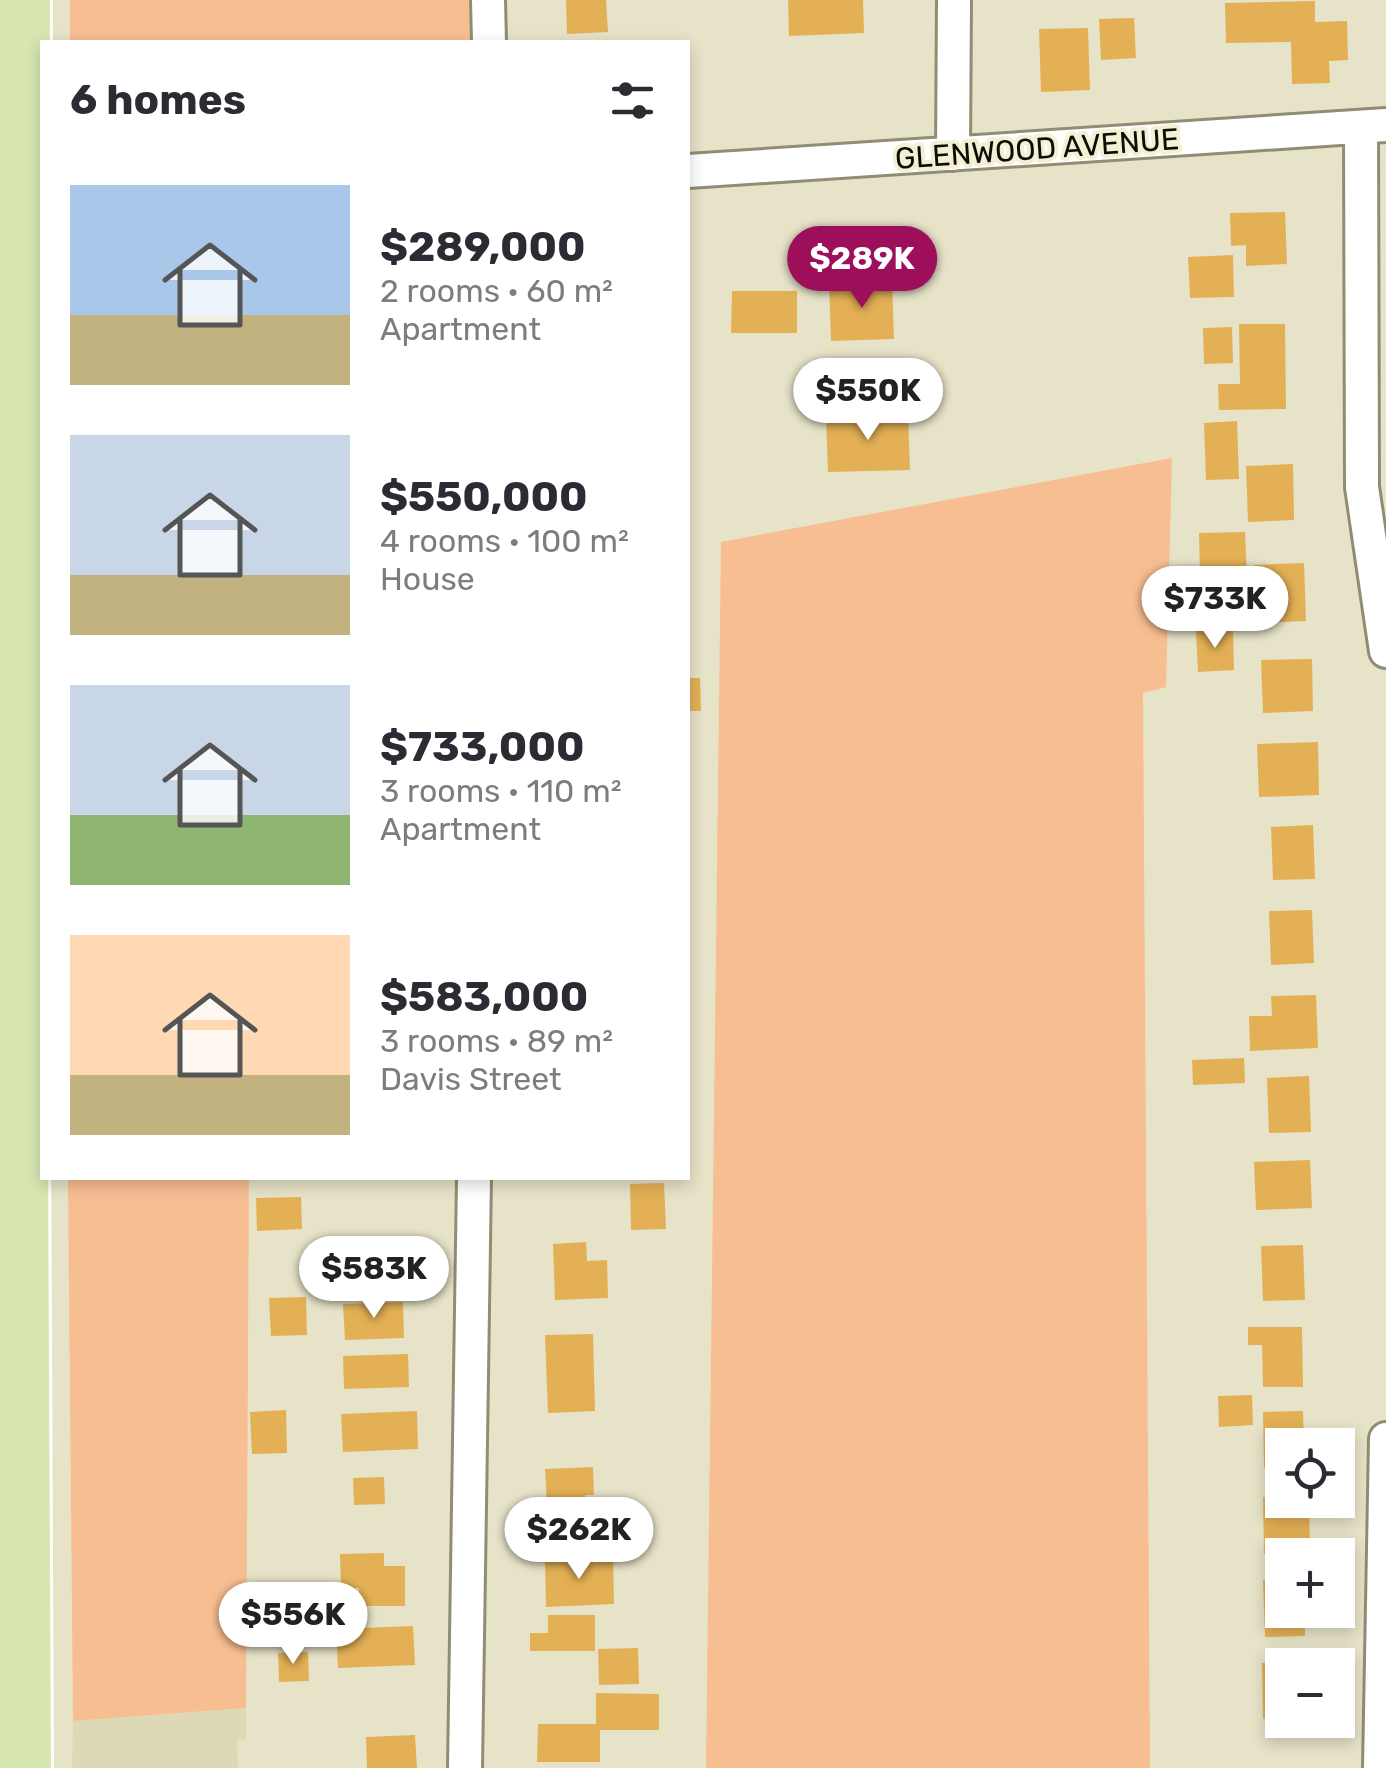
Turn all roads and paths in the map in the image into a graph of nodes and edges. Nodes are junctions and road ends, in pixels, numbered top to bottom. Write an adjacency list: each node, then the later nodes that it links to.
1 (24, 0): 8 (main road)
2 (488, 0): 4 (street)
3 (954, 0): 6 (street)
4 (488, 40)
5 (1374, 126): 6 (street, GLENWOOD AVENUE); 9 (street)
6 (953, 154): 7 (street, GLENWOOD AVENUE)
7 (690, 171)
8 (22, 212): 10 (main road)
9 (1386, 650)
10 (12, 672): 11 (main road)
11 (12, 1120): 14 (main road)
12 (474, 1180): 16 (street)
13 (1386, 1439): 17 (street)
14 (12, 1566): 15 (main road)
15 (25, 1768)
16 (464, 1768)
17 (1380, 1768)

